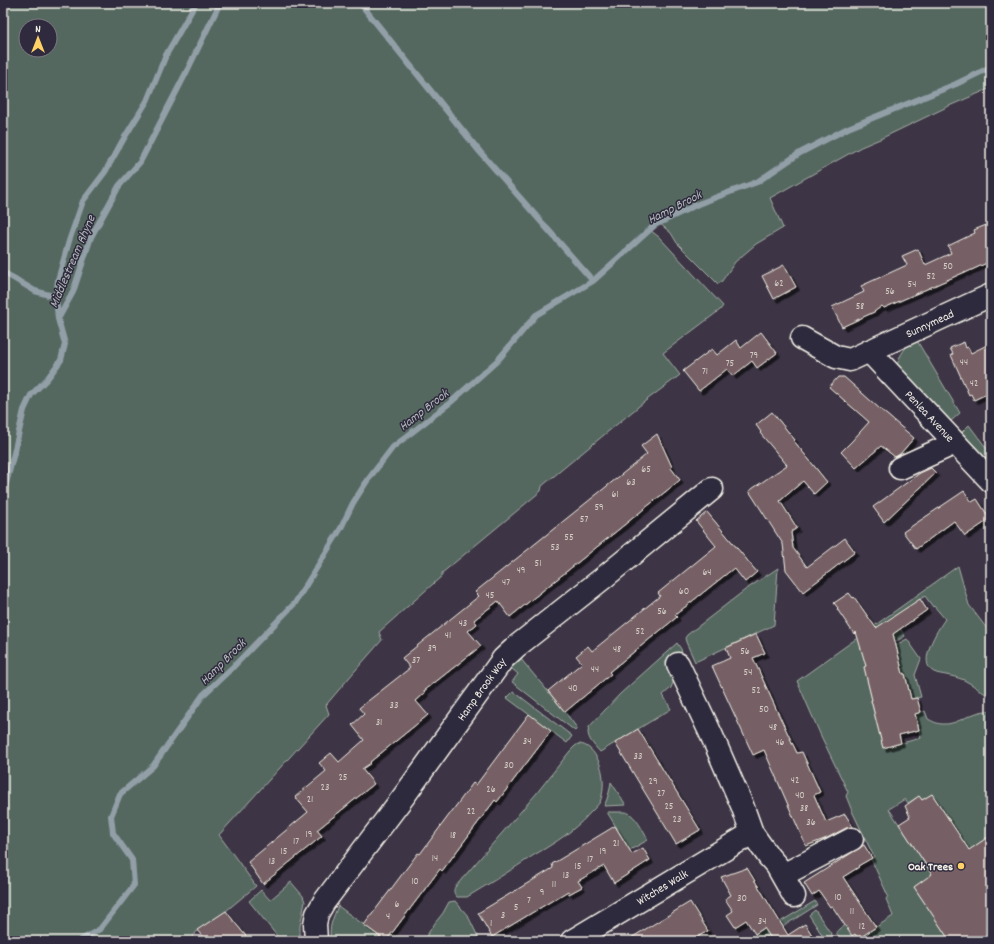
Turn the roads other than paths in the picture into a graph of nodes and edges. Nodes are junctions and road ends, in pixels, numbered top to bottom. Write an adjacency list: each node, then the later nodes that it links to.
1 (991, 295): 3 (street, Sunnymead)
2 (802, 338): 3 (street, Sunnymead)
3 (869, 351): 4 (street, Penlea Avenue)
4 (955, 443): 5 (street); 6 (street, Penlea Avenue)
5 (900, 468)
6 (991, 481)
7 (712, 489): 13 (street, Hamp Brook Way)
8 (678, 664): 9 (street)
9 (752, 833): 11 (street); 14 (street, Witches Walk)
10 (852, 839): 11 (street)
11 (782, 875): 12 (street)
12 (794, 896)
13 (316, 941)
14 (572, 941)

